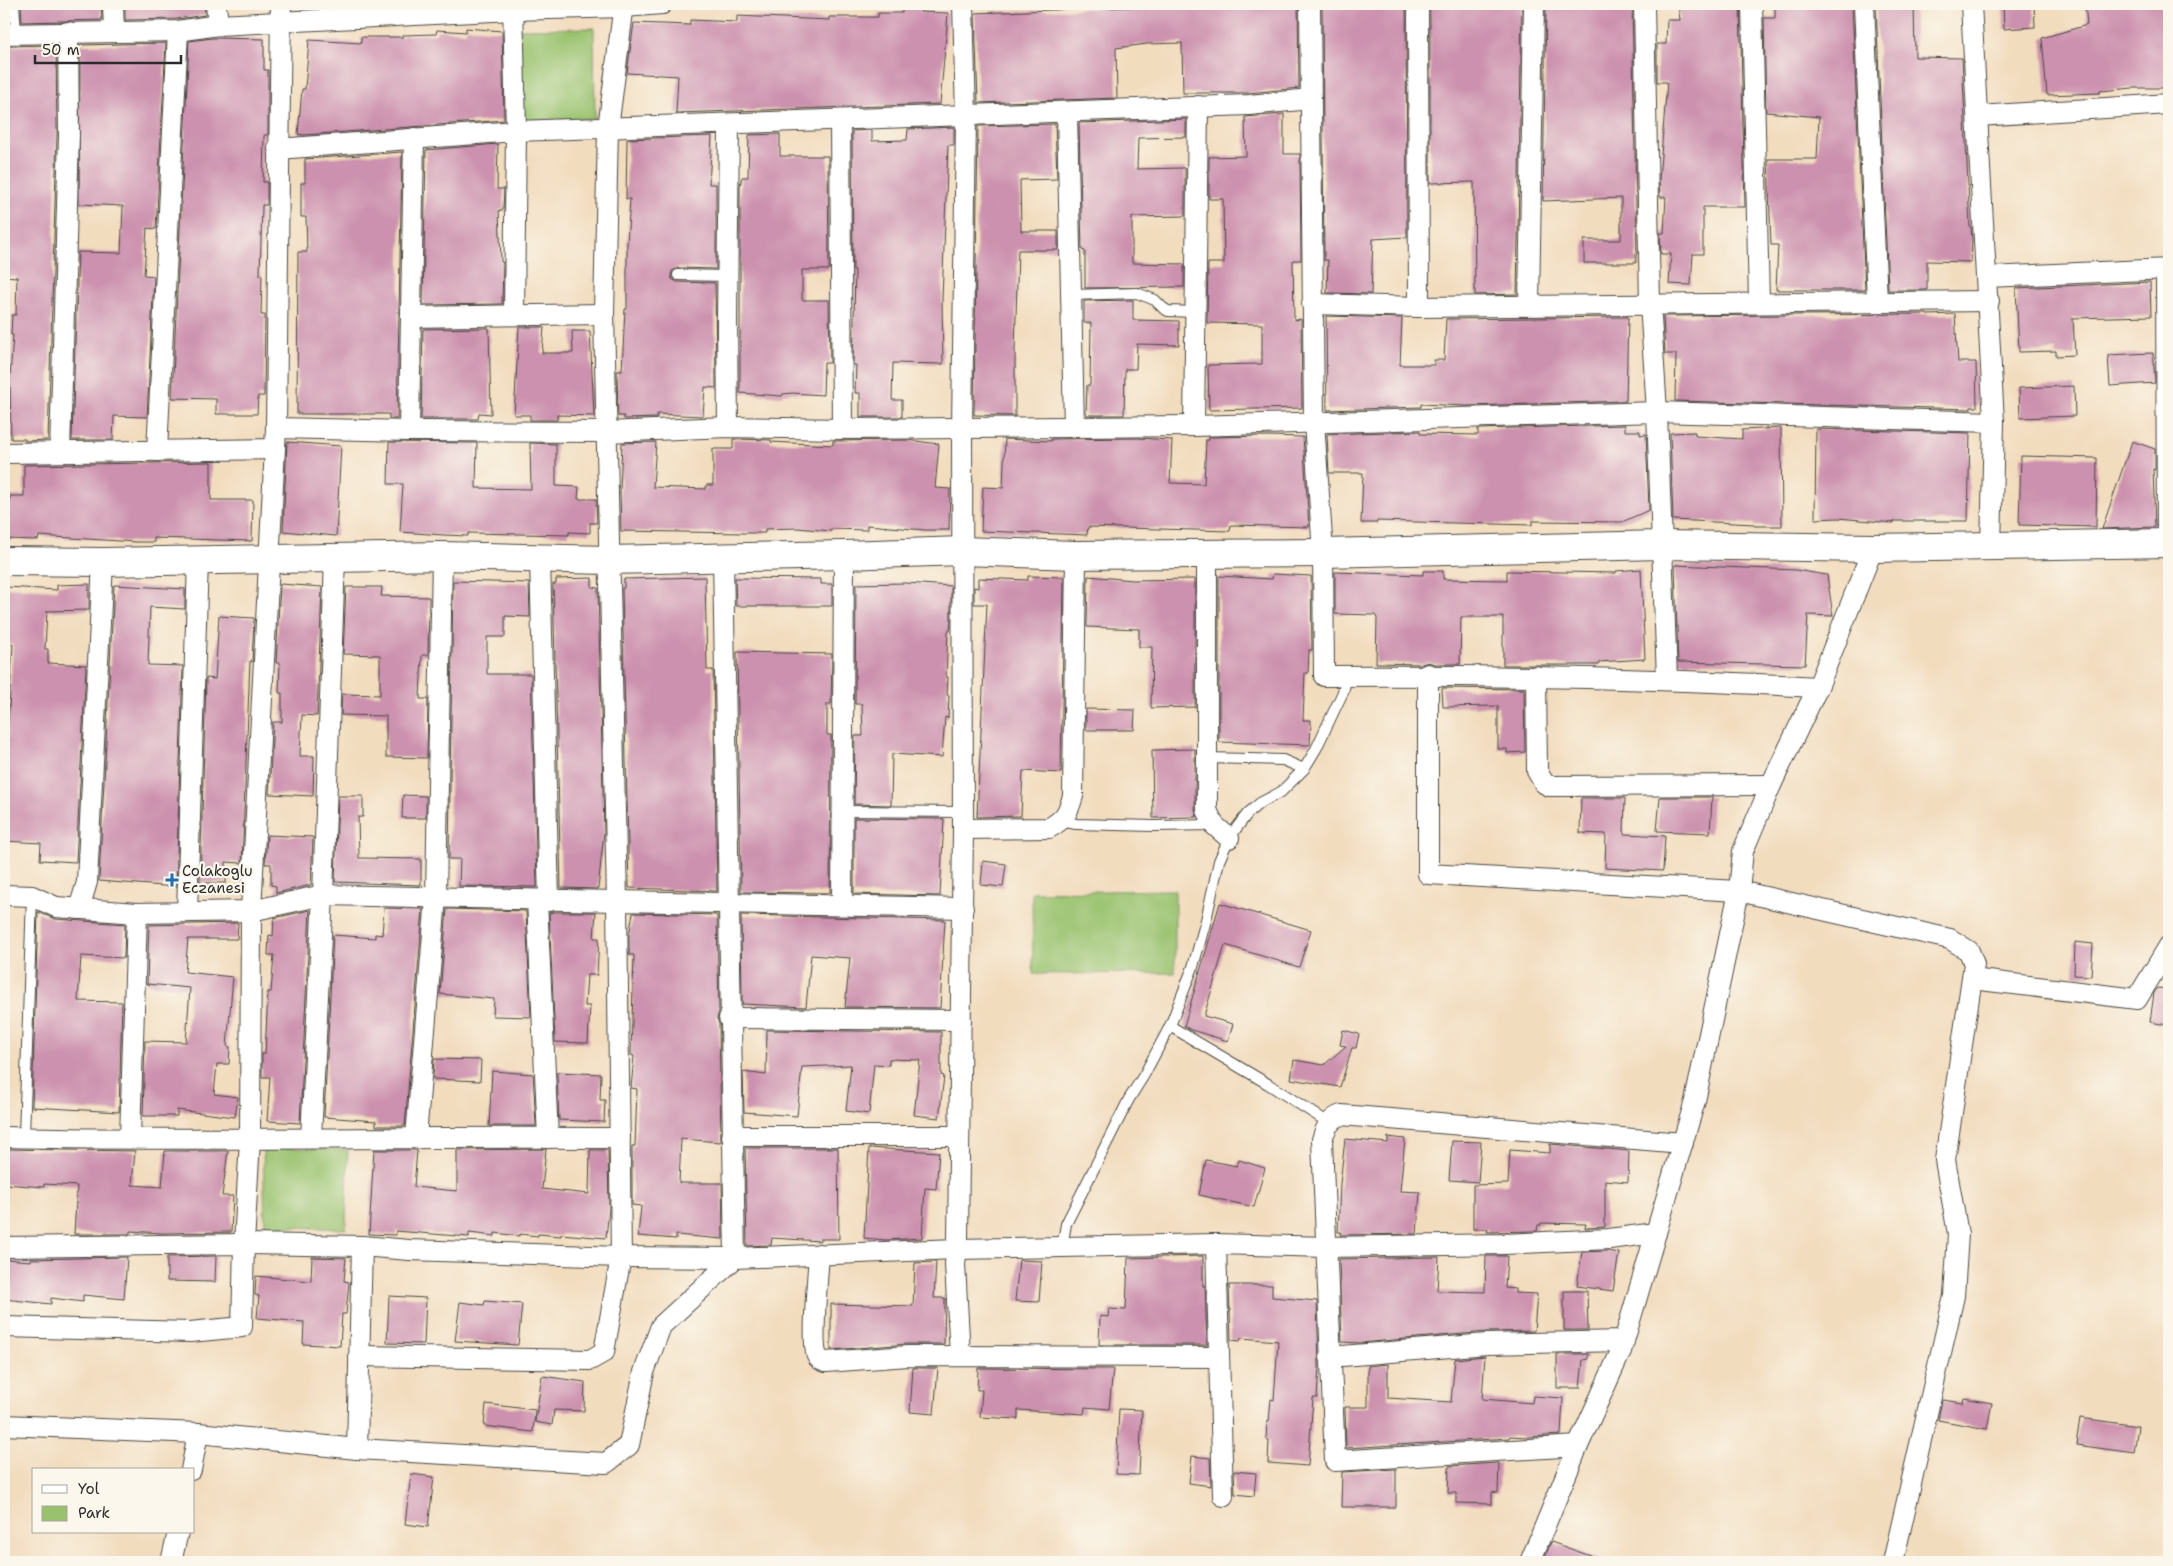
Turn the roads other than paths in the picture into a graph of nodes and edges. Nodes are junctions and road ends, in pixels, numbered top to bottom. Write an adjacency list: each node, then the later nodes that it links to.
1 (14, 4): 20 (lane)
2 (112, 4): 17 (street)
3 (216, 4): 16 (street)
4 (662, 4): 13 (street)
5 (962, 4): 26 (street)
6 (1310, 4): 21 (street)
7 (1418, 4): 44 (street)
8 (1534, 4): 43 (street)
9 (1644, 4): 41 (street)
10 (1752, 4): 40 (street)
11 (1864, 4): 39 (street)
12 (1971, 4): 25 (street)
13 (624, 6): 14 (street); 29 (street)
14 (513, 7): 15 (street); 30 (street)
15 (282, 12): 16 (street); 32 (street)
16 (218, 24): 18 (street)
17 (114, 31): 18 (street); 19 (street)
18 (178, 31): 61 (street)
19 (68, 32): 20 (street); 62 (street)
20 (10, 34)
21 (1311, 99): 23 (street); 42 (street)
22 (2169, 104): 25 (street)
23 (1198, 106): 24 (street); 45 (street)
24 (1067, 112): 26 (street); 37 (street)
25 (1978, 116): 36 (street)
26 (966, 117): 27 (street); 56 (street)
27 (840, 120): 28 (street); 57 (street)
28 (729, 124): 29 (street); 35 (street)
29 (608, 128): 30 (street); 46 (street)
30 (516, 132): 31 (street); 47 (street)
31 (414, 138): 32 (street); 48 (street)
32 (278, 149): 55 (street)
33 (2168, 269): 36 (street); 64 (street)
34 (678, 275): 35 (lane)
35 (727, 276): 53 (street)
36 (1987, 277): 38 (street)
37 (1071, 295): 45 (lane); 54 (street)
38 (1989, 300): 39 (street); 51 (street)
39 (1877, 301): 40 (street)
40 (1759, 302): 41 (street)
41 (1650, 303): 43 (street); 49 (street)
42 (1312, 304): 44 (street); 50 (street)
43 (1529, 305): 44 (street)
44 (1419, 306)
45 (1196, 312): 52 (street)
46 (604, 314): 47 (street); 59 (street)
47 (514, 315): 48 (street)
48 (411, 317): 58 (street)
49 (1657, 412): 50 (street); 51 (street); 66 (street)
50 (1314, 422): 52 (street); 70 (street)
51 (1994, 422): 68 (street)
52 (1194, 426): 54 (street)
53 (728, 427): 57 (street); 59 (street)
54 (1074, 427): 56 (street)
55 (276, 428): 58 (street); 60 (street)
56 (962, 428): 57 (street); 69 (street)
57 (842, 429)
58 (409, 431): 59 (street)
59 (606, 432): 80 (street)
60 (275, 450): 61 (street); 79 (street)
61 (157, 451): 62 (street)
62 (60, 452): 63 (street)
63 (4, 453)
64 (2168, 515): 65 (street)
65 (2168, 543): 68 (street)
66 (1661, 545): 67 (street); 70 (street); 86 (street)
67 (1873, 548): 68 (street); 87 (street)
68 (1991, 548)
69 (962, 551): 72 (street); 73 (street); 92 (street)
70 (1323, 553): 71 (street); 84 (street)
71 (1207, 554): 73 (street); 88 (street)
72 (844, 555): 75 (street); 91 (street)
73 (1076, 555): 93 (street)
74 (442, 556): 76 (street); 77 (street); 99 (street)
75 (723, 557): 80 (street); 102 (street)
76 (335, 558): 79 (street); 97 (street)
77 (540, 559): 80 (street); 100 (street)
78 (198, 560): 79 (street); 82 (street); 107 (street)
79 (270, 560): 106 (street)
80 (609, 560): 101 (street)
81 (4, 561): 82 (street)
82 (103, 562): 105 (street)
83 (1428, 674): 84 (street); 85 (street); 95 (street)
84 (1347, 676): 89 (lane)
85 (1536, 676): 86 (street); 90 (street)
86 (1667, 679): 87 (street)
87 (1818, 687): 90 (street)
88 (1207, 758): 89 (lane); 94 (street)
89 (1304, 769): 94 (lane)
90 (1771, 785): 95 (street)
91 (842, 811): 92 (lane); 103 (street)
92 (963, 821): 93 (street); 104 (street)
93 (1061, 821): 94 (lane)
94 (1221, 832): 113 (lane)
95 (1739, 891): 110 (street); 125 (street)
96 (4, 895): 98 (street)
97 (323, 895): 99 (street); 106 (street); 121 (street)
98 (32, 896): 105 (street); 118 (lane)
99 (436, 898): 100 (street); 119 (street)
100 (543, 901): 101 (street); 122 (street)
101 (617, 901): 102 (street); 123 (street)
102 (730, 902): 103 (street); 111 (street)
103 (842, 905): 104 (street)
104 (963, 908): 112 (street)
105 (79, 909): 108 (street)
106 (251, 911): 107 (street); 124 (street)
107 (187, 912): 108 (street)
108 (137, 913): 120 (street)
109 (2169, 946): 110 (street)
110 (1972, 979): 152 (street)
111 (729, 1018): 112 (street); 116 (street)
112 (961, 1020): 117 (street)
113 (1170, 1026): 114 (lane); 130 (lane)
114 (1329, 1123): 125 (street); 131 (street)
115 (4, 1136): 118 (street)
116 (732, 1136): 117 (street); 136 (street)
117 (959, 1136): 133 (street)
118 (24, 1137): 120 (street)
119 (416, 1137): 121 (street); 122 (street)
120 (130, 1138): 124 (street)
121 (311, 1138): 124 (street)
122 (548, 1138): 123 (street)
123 (620, 1138): 135 (street)
124 (250, 1140): 127 (street)
125 (1683, 1143): 126 (street)
126 (1656, 1233): 131 (street); 138 (street)
127 (244, 1244): 129 (street); 132 (street); 137 (street)
128 (1216, 1244): 130 (street); 131 (street); 141 (street)
129 (362, 1246): 135 (street); 139 (street)
130 (1062, 1247): 133 (street)
131 (1327, 1247): 142 (street)
132 (4, 1248)
133 (956, 1249): 134 (street); 140 (street)
134 (818, 1254): 136 (street); 140 (street)
135 (621, 1257): 136 (street); 139 (street)
136 (735, 1258): 146 (street)
137 (4, 1327)
138 (1624, 1341): 142 (street); 145 (street)
139 (359, 1356): 146 (street)
140 (960, 1356): 141 (street)
141 (1220, 1357): 148 (street)
142 (1330, 1357): 145 (street)
143 (4, 1425): 144 (street)
144 (198, 1433): 146 (street); 147 (street)
145 (1578, 1446): 151 (street)
146 (357, 1449)
147 (191, 1468)
148 (1223, 1496)
149 (178, 1534): 150 (street)
150 (171, 1562)
151 (1530, 1562)
152 (1893, 1562)

